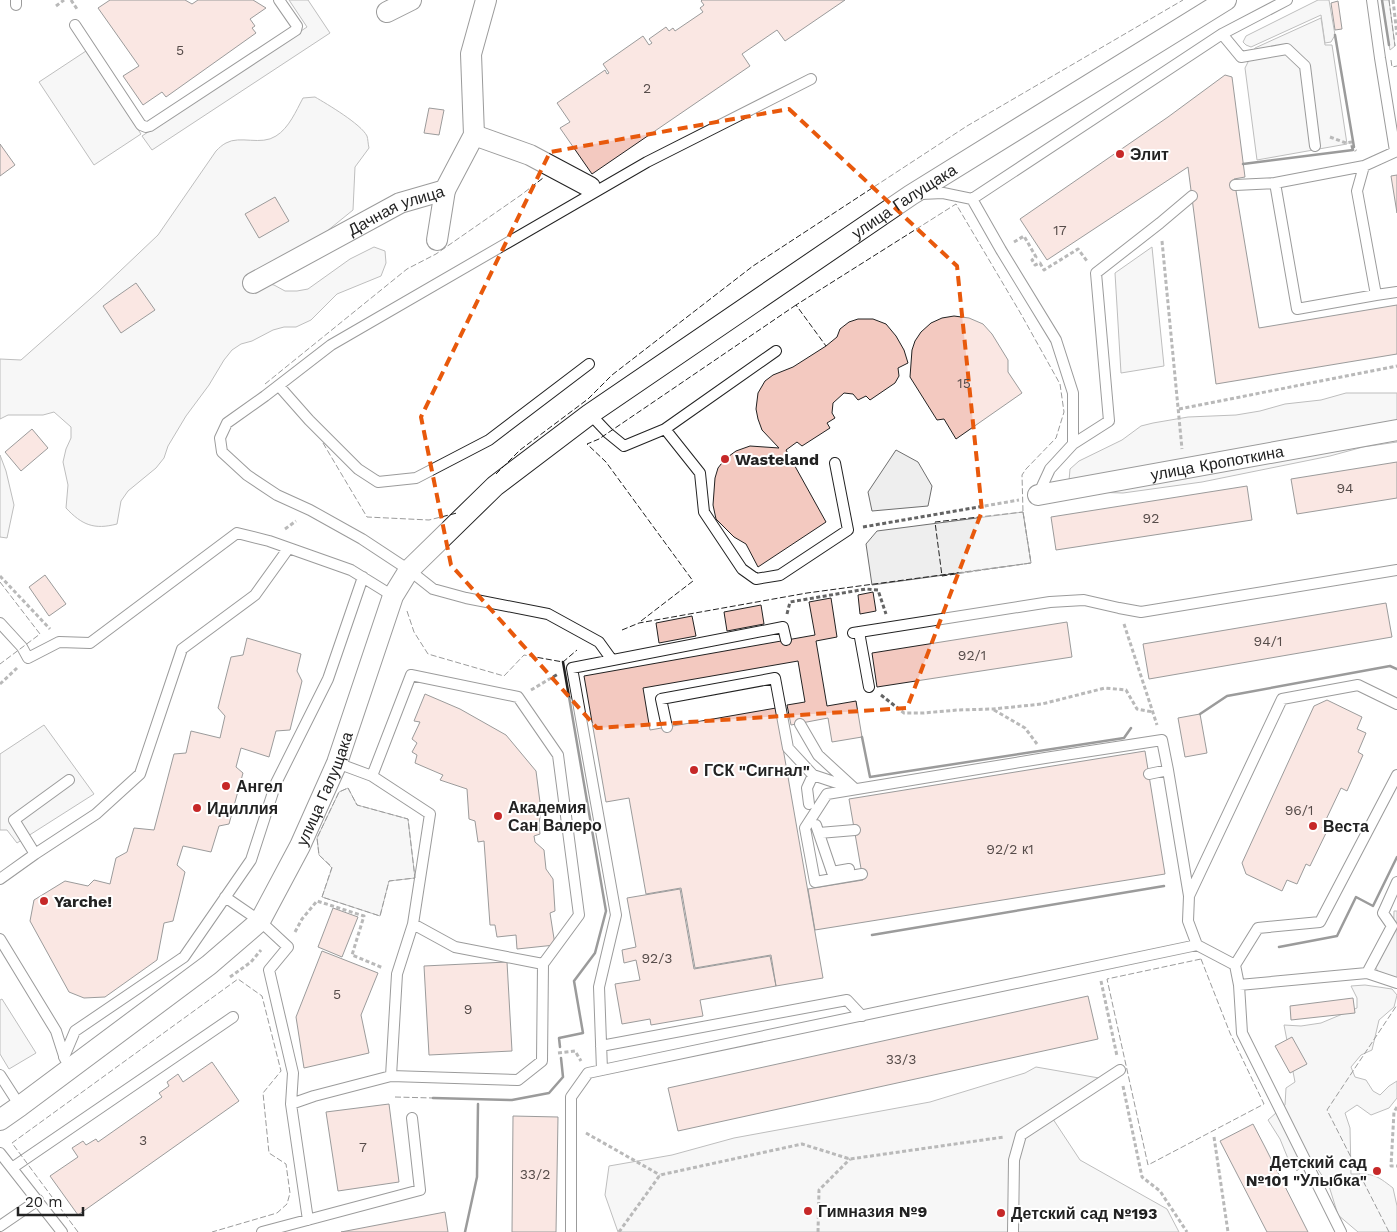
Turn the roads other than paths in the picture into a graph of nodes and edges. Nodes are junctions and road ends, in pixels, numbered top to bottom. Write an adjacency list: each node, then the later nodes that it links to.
1 (279, 0): 8 (lane)
2 (411, 0): 7 (street)
3 (486, 0): 11 (street, Дачная улица)
4 (1226, 0): 19 (street, улица Галущака)
5 (1287, 0): 9 (lane)
6 (1372, 0): 13 (lane)
7 (386, 12)
8 (75, 25)
9 (1222, 34): 12 (lane); 21 (lane)
10 (811, 79): 28 (lane)
11 (474, 135): 17 (street); 18 (street, Дачная улица)
12 (1315, 146)
13 (1396, 151): 14 (lane)
14 (1364, 166): 15 (lane); 25 (lane)
15 (1275, 183): 16 (lane); 25 (lane)
16 (1235, 185)
17 (590, 186)
18 (445, 190): 22 (street); 23 (street, Дачная улица)
19 (911, 194): 21 (lane); 29 (street, улица Галущака)
20 (1192, 196): 32 (lane)
21 (972, 199): 32 (lane)
22 (437, 240)
23 (253, 283)
24 (1397, 292): 25 (lane)
25 (1376, 295)
26 (776, 351): 30 (lane)
27 (589, 364): 28 (lane)
28 (279, 386): 36 (lane)
29 (590, 414): 30 (lane); 36 (street, улица Галущака)
30 (664, 429): 33 (lane)
31 (1397, 430): 34 (street, улица Кропоткина)
32 (1073, 444): 34 (lane)
33 (835, 463)
34 (1038, 496)
35 (288, 549): 38 (lane); 40 (lane); 57 (lane)
36 (409, 570): 39 (street, улица Галущака); 42 (lane)
37 (1397, 570): 43 (lane)
38 (363, 578): 39 (lane); 61 (lane)
39 (393, 596): 47 (street, улица Галущака)
40 (0, 623)
41 (786, 640): 42 (lane)
42 (612, 660): 73 (lane)
43 (869, 687)
44 (1397, 704): 60 (lane)
45 (800, 724): 54 (lane)
46 (667, 727): 49 (lane)
47 (337, 762): 52 (lane); 62 (street, улица Галущака)
48 (1168, 770): 50 (lane); 54 (lane); 60 (lane)
49 (813, 774): 54 (lane); 55 (lane)
50 (1149, 774)
51 (1397, 775): 67 (lane)
52 (372, 776): 63 (lane); 66 (lane)
53 (69, 780): 57 (lane)
54 (855, 789): 56 (lane)
55 (809, 804)
56 (855, 830)
57 (35, 854): 58 (lane)
58 (0, 879)
59 (1397, 882): 68 (lane)
60 (1189, 896): 65 (lane)
61 (225, 897): 62 (lane); 74 (lane)
62 (260, 921): 74 (street, улица Галущака); 79 (lane)
63 (413, 924): 66 (lane); 78 (lane)
64 (0, 939): 74 (lane)
65 (1197, 945): 67 (lane); 71 (lane)
66 (543, 964): 78 (lane)
67 (1235, 965): 70 (lane)
68 (1367, 974): 69 (lane); 70 (lane)
69 (1397, 983)
70 (1240, 985): 92 (lane)
71 (862, 1016): 73 (lane); 75 (lane)
72 (233, 1017): 84 (lane)
73 (601, 1046): 75 (lane)
74 (66, 1064): 80 (street, улица Галущака)
75 (602, 1070): 90 (lane)
76 (1120, 1070): 91 (lane)
77 (0, 1075): 80 (lane)
78 (390, 1076): 79 (lane)
79 (290, 1104): 86 (lane)
80 (20, 1106): 82 (street, улица Галущака)
81 (412, 1118): 86 (lane)
82 (0, 1120)
83 (0, 1153): 84 (lane)
84 (12, 1168): 85 (lane)
85 (38, 1200): 87 (lane); 88 (lane)
86 (308, 1220): 89 (lane)
87 (0, 1226)
88 (62, 1232)
89 (262, 1232)
90 (571, 1232)
91 (1013, 1232)
92 (1341, 1232)

